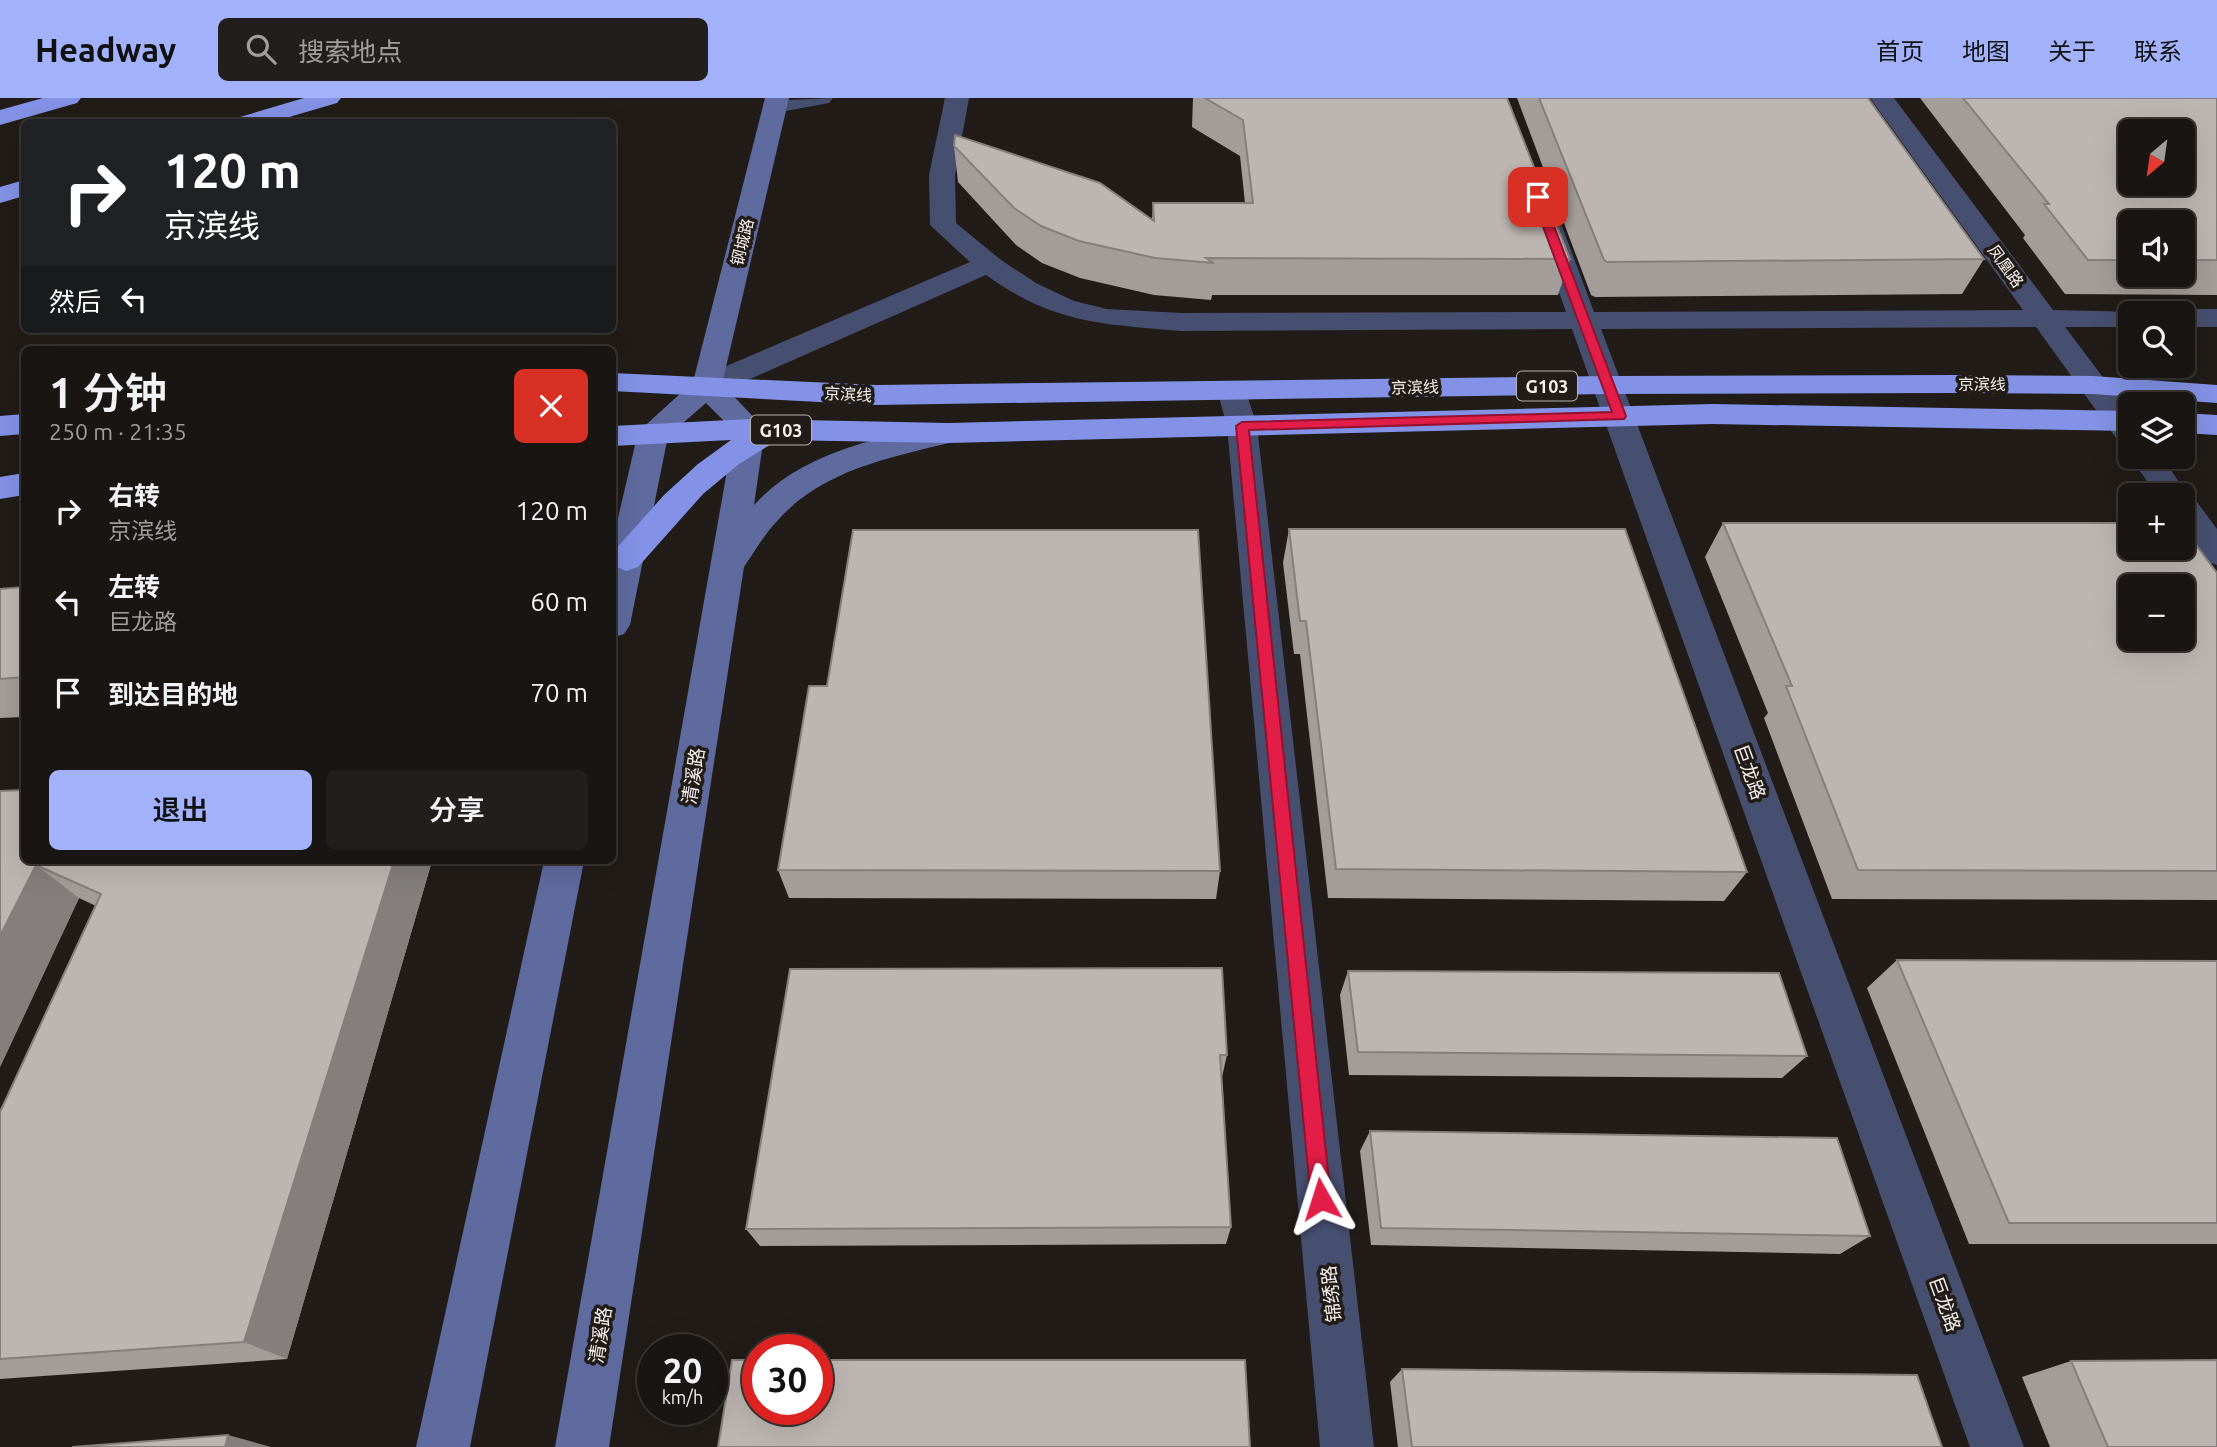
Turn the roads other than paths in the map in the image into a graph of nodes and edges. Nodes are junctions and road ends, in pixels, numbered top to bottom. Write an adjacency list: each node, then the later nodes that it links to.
1 (69, 98): 7 (highway)
2 (329, 98): 8 (highway)
3 (821, 98): 6 (street)
4 (957, 98): 12 (street)
5 (1882, 98): 16 (street, 凤凰路)
6 (776, 102): 20 (street, 钢城路)
7 (5, 116)
8 (258, 119)
9 (1533, 185): 17 (street, 巨龙路)
10 (21, 189): 11 (highway)
11 (0, 195)
12 (987, 265): 17 (street); 20 (street)
13 (2118, 318): 16 (street)
14 (2195, 318): 15 (street)
15 (2217, 318)
16 (2045, 319): 17 (street); 19 (street, 凤凰路)
17 (1585, 321): 23 (street, 巨龙路)
18 (616, 382): 20 (highway, 京滨线 / G103)
19 (2093, 385): 21 (highway, 京滨线 / G103); 23 (highway, 京滨线 / G103); 25 (street, 凤凰路)
20 (708, 386): 22 (highway, 京滨线 / G103); 31 (street); 33 (street)
21 (2217, 394)
22 (876, 395): 24 (highway, 京滨线 / G103); 33 (highway)
23 (1614, 400): 24 (highway, 京滨线 / G103); 28 (highway, 京滨线 / G103); 46 (street, 巨龙路)
24 (1237, 408): 32 (highway, 京滨线 / G103); 45 (street, 锦绣路)
25 (2118, 415)
26 (21, 424): 30 (highway)
27 (2195, 424): 29 (highway)
28 (2118, 425)
29 (2217, 425)
30 (0, 426)
31 (653, 432): 33 (highway, 京滨线 / G103); 34 (highway, 京滨线 / G103); 39 (street)
32 (949, 433): 33 (highway, 京滨线 / G103); 40 (street)
33 (756, 434): 39 (highway); 40 (street, 清溪路)
34 (616, 436)
35 (21, 484): 36 (highway)
36 (0, 488)
37 (2195, 524): 38 (street)
38 (2217, 554)
39 (626, 559): 41 (street)
40 (727, 567): 44 (street, 清溪路)
41 (616, 606)
42 (563, 864): 43 (street)
43 (443, 1447)
44 (582, 1447)
45 (1347, 1447)
46 (1997, 1447)

